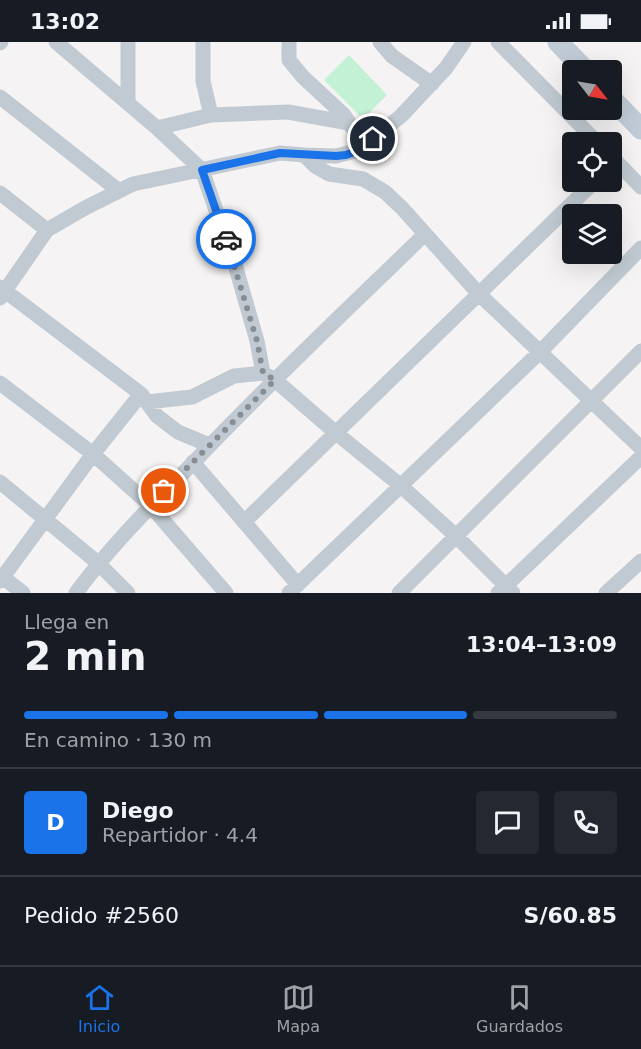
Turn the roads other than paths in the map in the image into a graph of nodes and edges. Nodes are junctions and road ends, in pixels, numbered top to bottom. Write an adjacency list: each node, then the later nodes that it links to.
1 (56, 42): 12 (street)
2 (128, 42): 12 (street)
3 (203, 42): 14 (street)
4 (289, 42): 15 (street)
5 (380, 42): 10 (street)
6 (464, 42): 10 (street)
7 (498, 42): 18 (street)
8 (558, 42): 9 (main road)
9 (575, 60)
10 (432, 84): 19 (street)
11 (0, 97): 24 (street)
12 (128, 102): 16 (street)
13 (622, 109): 17 (main road)
14 (211, 115): 15 (street); 16 (street)
15 (350, 123): 19 (street)
16 (158, 128): 22 (street)
17 (641, 128)
18 (587, 132)
19 (359, 150): 20 (street)
20 (304, 156): 22 (street); 28 (street)
21 (622, 169): 23 (street)
22 (202, 170): 24 (street); 34 (street)
23 (641, 187)
24 (119, 191): 27 (street)
25 (584, 192): 31 (street)
26 (0, 193): 27 (street)
27 (47, 230): 30 (street)
28 (425, 234): 31 (street); 34 (street)
29 (641, 248): 32 (street)
30 (2, 292): 36 (street)
31 (479, 294): 32 (street); 38 (street)
32 (541, 351): 37 (street); 45 (street)
33 (641, 351): 37 (street)
34 (269, 376): 36 (street); 38 (street); 39 (street)
35 (0, 383): 41 (street)
36 (144, 398): 39 (street); 41 (street)
37 (591, 401): 40 (street); 49 (street)
38 (336, 433): 45 (street); 48 (street)
39 (209, 445): 43 (street)
40 (641, 448)
41 (93, 454): 46 (street); 47 (street)
42 (641, 457): 54 (street)
43 (193, 462): 46 (street); 48 (street)
44 (0, 482): 47 (street)
45 (400, 485): 49 (street); 53 (street)
46 (150, 505): 51 (street); 58 (street)
47 (45, 519): 51 (street); 52 (street)
48 (244, 522): 53 (street)
49 (456, 536): 54 (street); 59 (street)
50 (641, 561): 60 (street)
51 (98, 563): 56 (street); 57 (street)
52 (1, 577): 55 (street)
53 (293, 589)
54 (506, 591)
55 (23, 593)
56 (75, 593)
57 (128, 593)
58 (226, 593)
59 (399, 593)
60 (606, 593)

